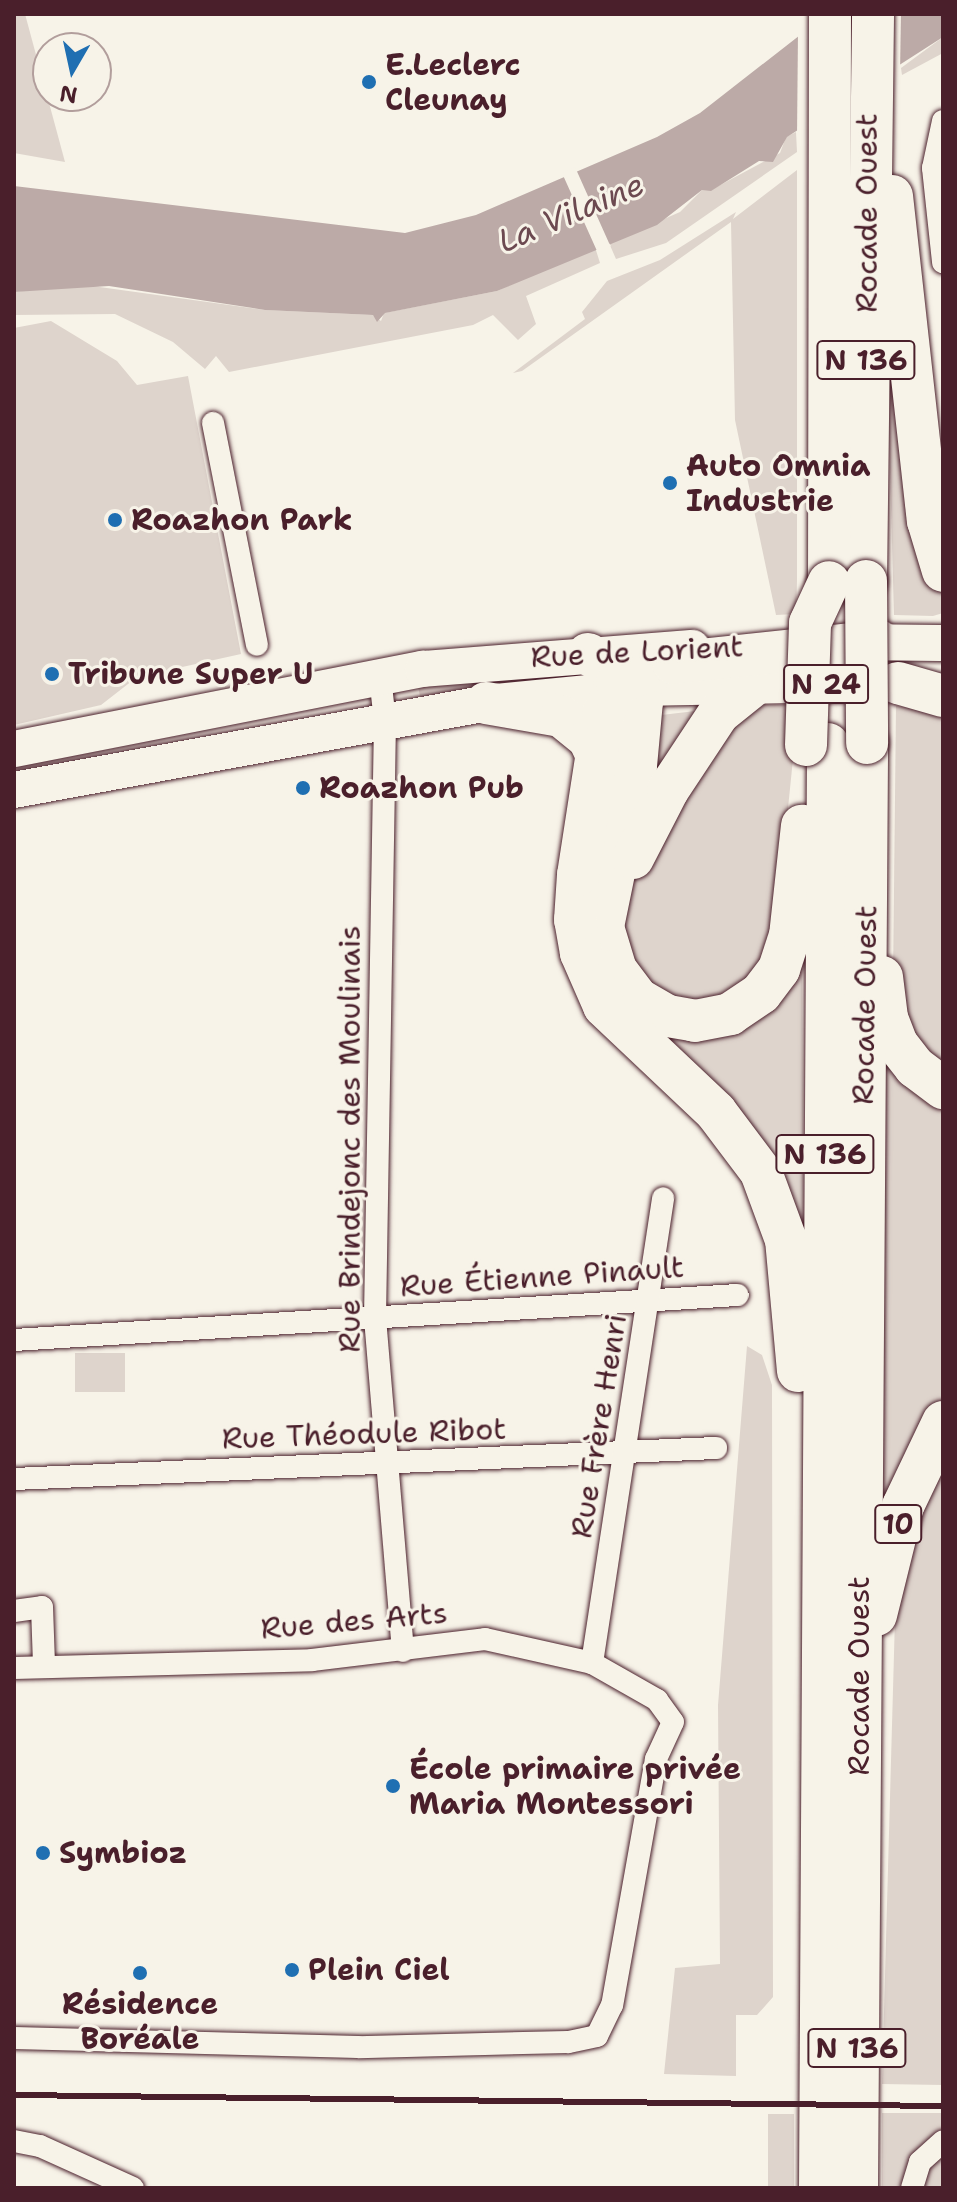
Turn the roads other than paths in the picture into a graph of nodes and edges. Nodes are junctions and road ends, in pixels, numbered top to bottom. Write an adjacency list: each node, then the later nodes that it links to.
1 (830, 14): 8 (highway, Rocade Ouest / N 136)
2 (873, 14): 4 (highway, Rocade Ouest / N 136)
3 (943, 121): 5 (street)
4 (879, 131): 7 (highway); 8 (highway, Rocade Ouest / N 136)
5 (943, 262)
6 (213, 423): 11 (street)
7 (943, 571)
8 (847, 581): 21 (highway, Rocade Ouest / N 136, bridge); 21 (highway, bridge)
9 (879, 641): 10 (main road, Rue de Lorient / N 24); 12 (main road, Rue de Lorient); 16 (highway)
10 (943, 643)
11 (257, 645)
12 (588, 654): 13 (main road, Rue de Lorient); 16 (highway)
13 (380, 677): 20 (street); 22 (main road, Rue de Lorient)
14 (943, 681): 15 (main road, Rue de Lorient / N 24)
15 (898, 683): 17 (main road, Rue de Lorient / N 24); 18 (highway)
16 (625, 685): 17 (main road, Rue de Lorient); 19 (main road, Rue de Lorient); 23 (highway); 26 (highway)
17 (754, 685): 26 (highway)
18 (943, 696)
19 (486, 703): 20 (main road, Rue de Lorient); 23 (highway)
20 (385, 721): 24 (main road, Rue de Lorient); 31 (street, Rue Brindejonc des Moulinais)
21 (834, 744): 25 (highway, Rocade Ouest / N 136); 26 (highway); 38 (highway, Rocade Ouest / N 136)
22 (14, 749)
23 (597, 756): 38 (highway)
24 (14, 790)
25 (868, 900): 27 (highway); 40 (highway, Rocade Ouest / N 136)
26 (607, 938)
27 (943, 1088)
28 (663, 1198): 30 (street, Rue Frère Henri)
29 (738, 1295): 30 (street, Rue Étienne Pinault)
30 (649, 1300): 31 (street, Rue Étienne Pinault); 35 (street, Rue Frère Henri)
31 (375, 1318): 32 (street, Rue Étienne Pinault); 36 (street, Rue Brindejonc des Moulinais)
32 (14, 1340)
33 (943, 1422): 40 (highway, 10)
34 (716, 1448): 35 (street, Rue Théodule Ribot)
35 (624, 1453): 36 (street, Rue Théodule Ribot); 42 (street, Rue Frère Henri)
36 (390, 1464): 37 (street, Rue Théodule Ribot); 41 (street, Rue Brindejonc des Moulinais)
37 (14, 1479)
38 (822, 1564): 49 (highway, Rocade Ouest / N 136)
39 (14, 1611): 43 (street)
40 (864, 1628): 50 (highway, Rocade Ouest / N 136)
41 (403, 1651): 42 (street, Rue des Arts); 43 (street, Rue des Arts)
42 (592, 1663): 45 (street, Rue des Arts)
43 (44, 1664): 44 (street, Rue des Arts)
44 (14, 1668)
45 (14, 2038)
46 (14, 2141): 48 (street)
47 (943, 2141): 51 (street)
48 (133, 2188)
49 (820, 2188)
50 (857, 2188)
51 (912, 2188)

